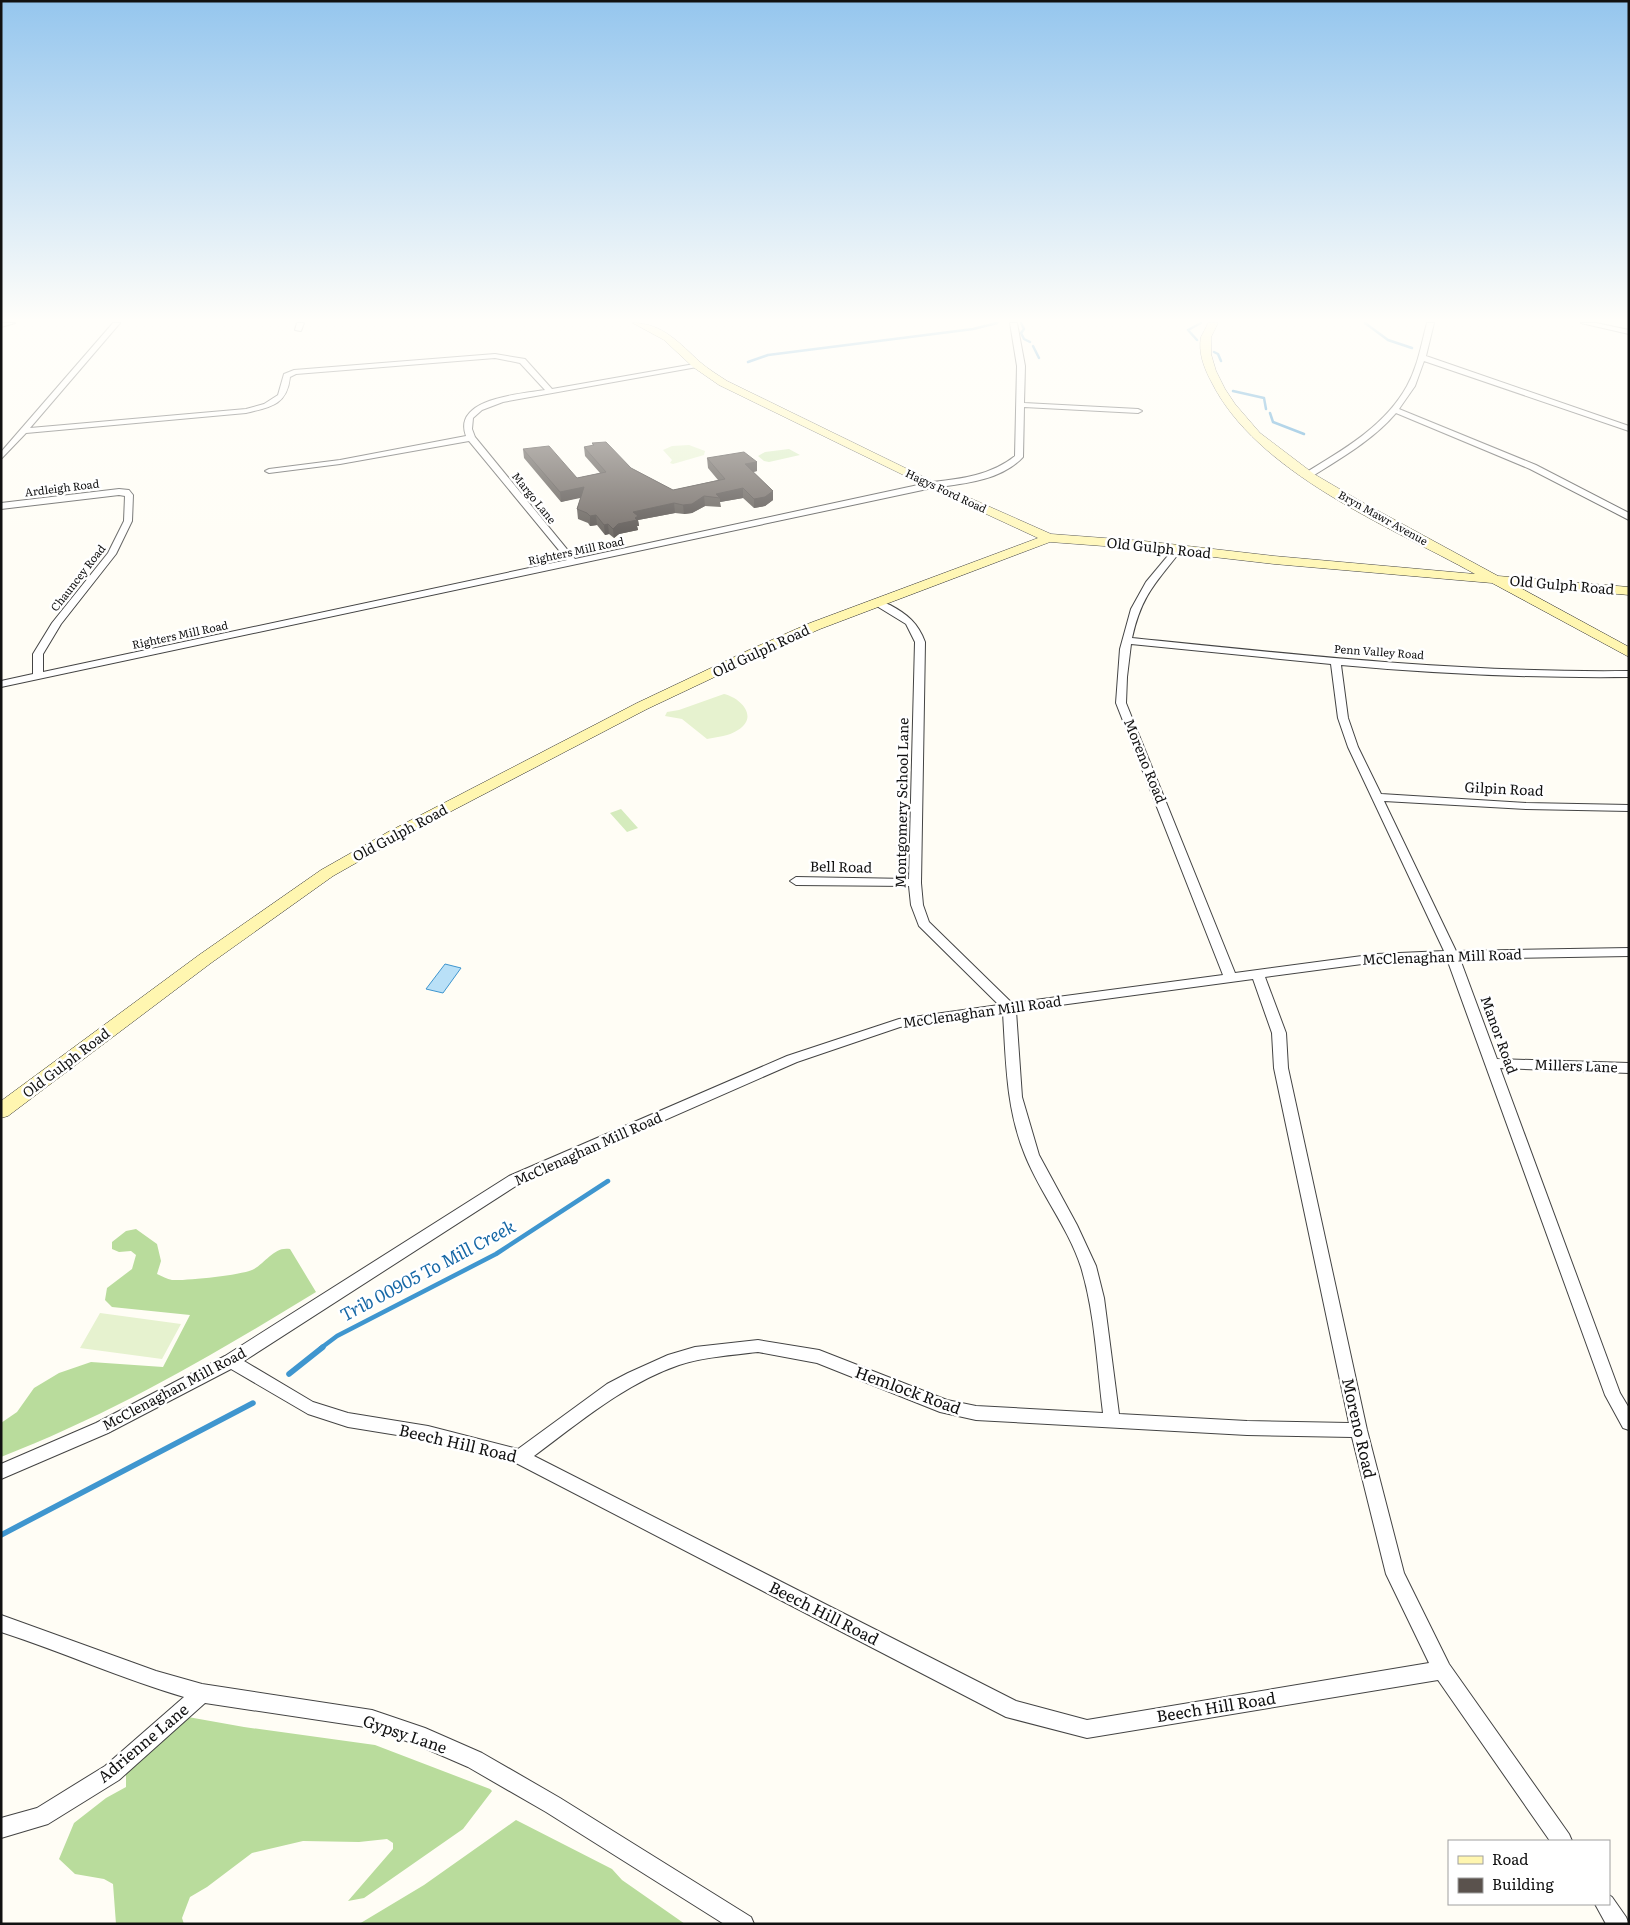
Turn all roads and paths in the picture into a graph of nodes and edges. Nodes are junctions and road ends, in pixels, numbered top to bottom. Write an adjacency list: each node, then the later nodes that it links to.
1 (40, 413): 11 (street)
2 (226, 413): 11 (street)
3 (473, 413): 12 (street)
4 (784, 413): 16 (street, Hagys Ford Road)
5 (1021, 413): 16 (street, Righters Mill Road)
6 (1235, 413): 15 (street, Bryn Mawr Avenue)
7 (1392, 413): 15 (street)
8 (1402, 413): 19 (street)
9 (1582, 413): 10 (street)
10 (1629, 429)
11 (24, 431): 13 (street)
12 (471, 438): 14 (street); 23 (street, Margo Lane)
13 (1, 457)
14 (269, 471)
15 (1308, 475): 22 (street, Bryn Mawr Avenue)
16 (932, 485): 20 (street, Hagys Ford Road); 23 (street, Righters Mill Road)
17 (126, 492): 18 (street, Ardleigh Road); 32 (street, Chauncey Road)
18 (1, 506)
19 (1629, 517)
20 (1049, 538): 21 (street, Old Gulph Road); 27 (street, Old Gulph Road)
21 (1179, 548): 24 (street, Old Gulph Road); 28 (street, Moreno Road)
22 (1449, 554): 24 (street); 25 (street, Bryn Mawr Avenue)
23 (572, 562): 32 (street, Righters Mill Road)
24 (1430, 573): 25 (street, Old Gulph Road)
25 (1493, 579): 26 (street, Old Gulph Road); 29 (street, Bryn Mawr Avenue)
26 (1629, 590)
27 (878, 602): 37 (street, Montgomery School Lane); 45 (street, Old Gulph Road)
28 (1128, 642): 30 (street, Penn Valley Road); 41 (street, Moreno Road)
29 (1629, 653)
30 (1336, 662): 31 (street, Penn Valley Road); 34 (street, Manor Road)
31 (1629, 674)
32 (38, 676): 33 (street, Righters Mill Road)
33 (1, 684)
34 (1378, 797): 35 (street, Gilpin Road); 39 (street, Manor Road)
35 (1629, 808)
36 (796, 881): 37 (street, Bell Road)
37 (916, 883): 42 (street, Montgomery School Lane)
38 (1629, 952): 39 (street, McClenaghan Mill Road)
39 (1452, 955): 40 (street, McClenaghan Mill Road); 43 (street, Manor Road)
40 (1257, 974): 41 (street, McClenaghan Mill Road); 49 (street, Moreno Road)
41 (1231, 978): 42 (street, McClenaghan Mill Road)
42 (1009, 1008): 46 (street, McClenaghan Mill Road); 47 (street)
43 (1493, 1064): 44 (street, Millers Lane); 48 (street, Manor Road)
44 (1629, 1068)
45 (1, 1112)
46 (231, 1361): 50 (street, Beech Hill Road); 51 (street, McClenaghan Mill Road)
47 (1112, 1420): 49 (street, Hemlock Road); 50 (street, Hemlock Road)
48 (1629, 1423)
49 (1359, 1430): 53 (street, Moreno Road)
50 (520, 1457): 53 (street, Beech Hill Road)
51 (1, 1472)
52 (1, 1624): 54 (street, Gypsy Lane)
53 (1442, 1670): 56 (street, Moreno Road)
54 (202, 1693): 55 (street, Adrienne Lane); 58 (street, Gypsy Lane)
55 (1, 1828)
56 (1561, 1840)
57 (1606, 1905): 59 (street)
58 (744, 1924)
59 (1619, 1924)

